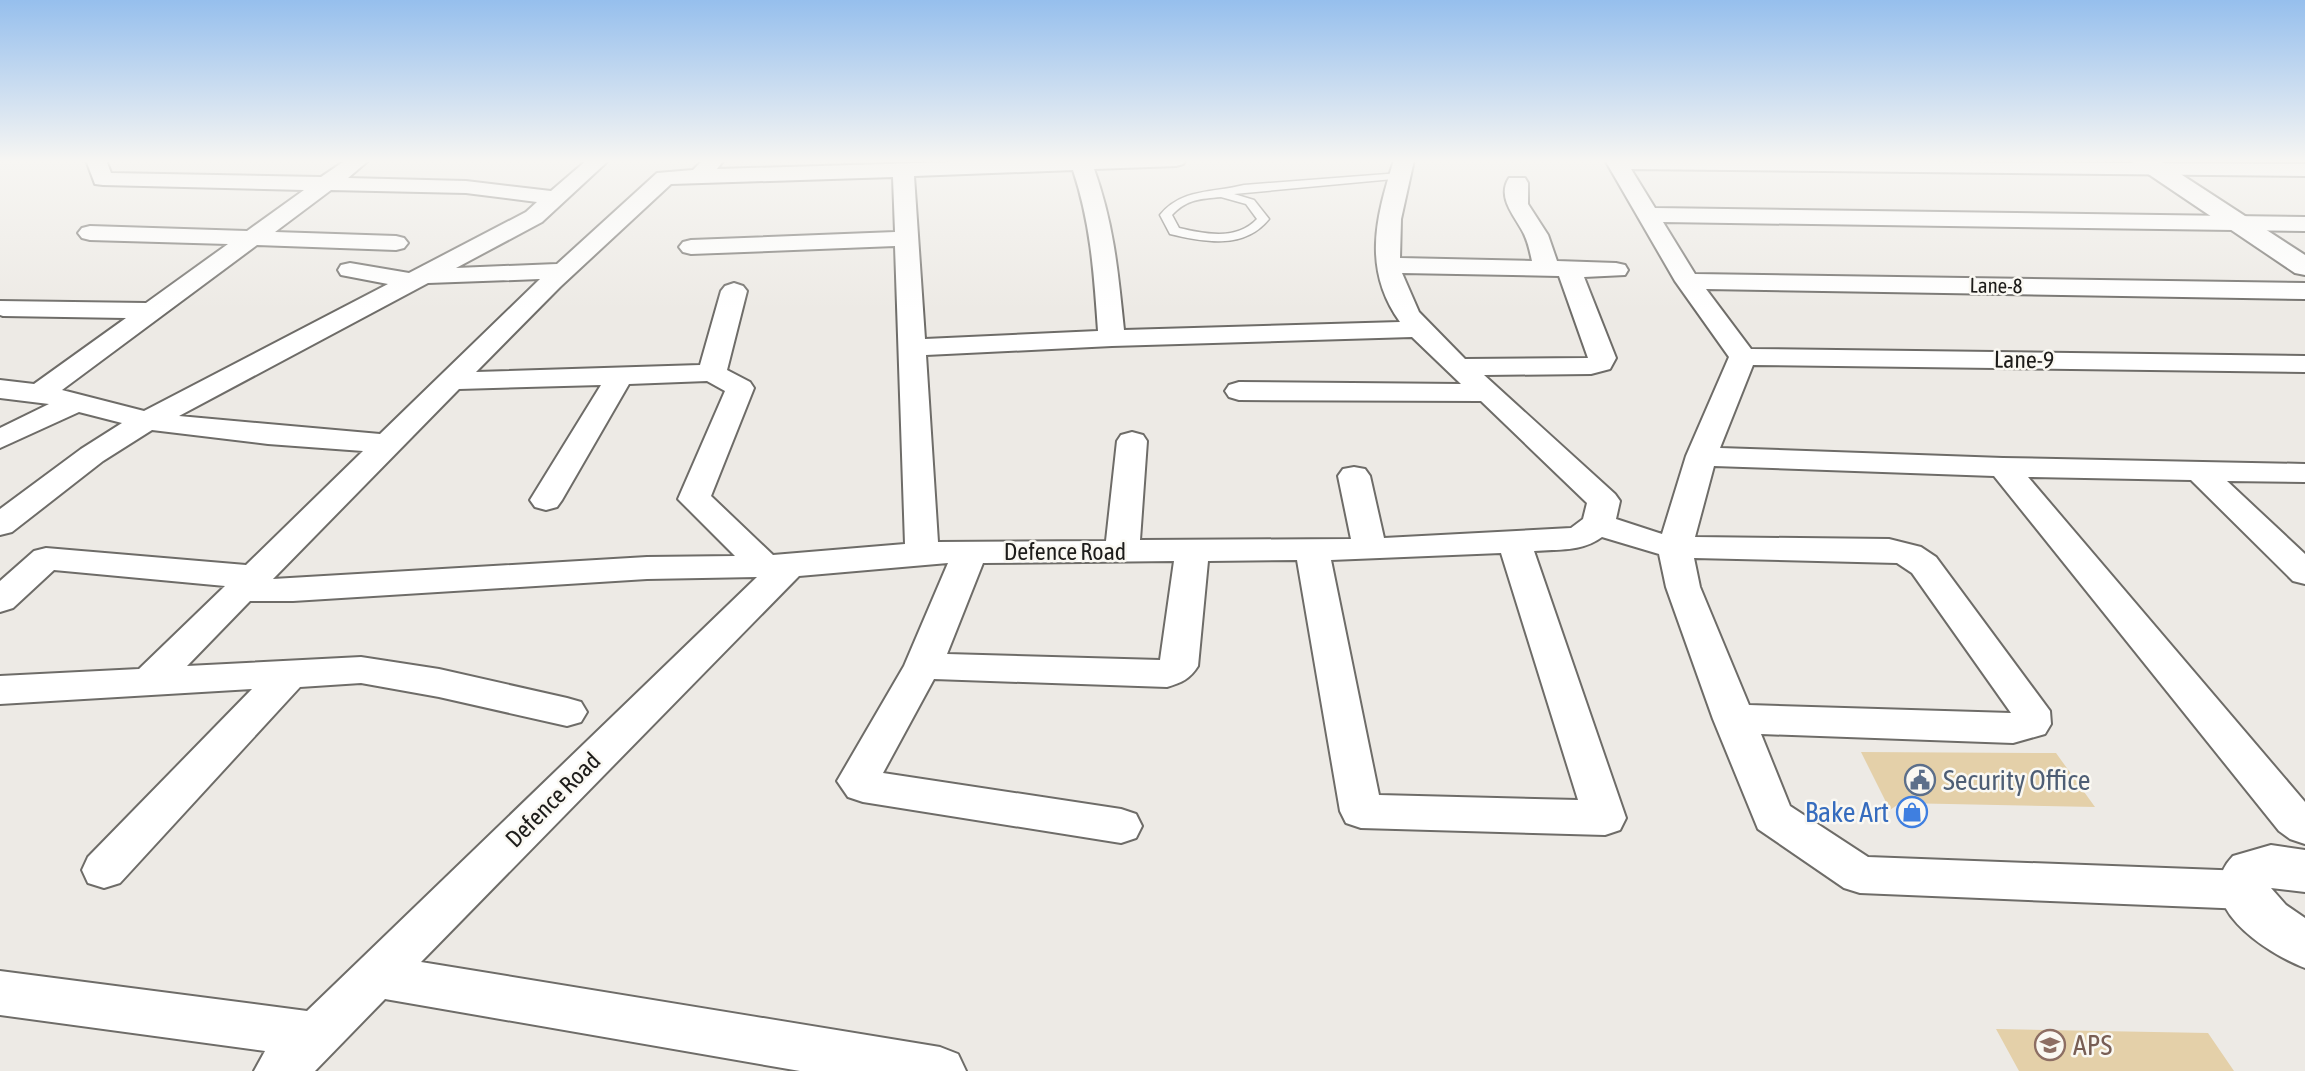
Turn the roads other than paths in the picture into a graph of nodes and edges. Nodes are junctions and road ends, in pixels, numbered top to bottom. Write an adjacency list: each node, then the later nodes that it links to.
1 (290, 210): 16 (street)
2 (542, 210): 26 (street)
3 (630, 210): 25 (street)
4 (905, 210): 17 (street)
5 (1097, 210): 33 (street)
6 (1170, 210): 7 (lane)
7 (1256, 210)
8 (1392, 210): 20 (street)
9 (1521, 210): 22 (street)
10 (1646, 210): 12 (street)
11 (2218, 210): 13 (street)
12 (1649, 215): 13 (street); 27 (street)
13 (2236, 222): 14 (street); 21 (street)
14 (2305, 224)
15 (90, 233): 16 (street)
16 (253, 237): 18 (street); 31 (street)
17 (906, 239): 19 (street); 34 (street)
18 (396, 243)
19 (691, 247)
20 (1389, 265): 22 (street); 32 (street)
21 (2305, 267)
22 (1558, 269): 24 (street); 37 (street)
23 (350, 270): 26 (street)
24 (1616, 270)
25 (564, 271): 26 (street); 40 (street)
26 (416, 279): 46 (street)
27 (1687, 281): 29 (street, Lane-8); 35 (street)
28 (734, 291): 38 (street)
29 (2305, 291)
30 (3, 308): 31 (street)
31 (153, 311): 43 (street)
32 (1410, 316): 33 (street); 37 (street)
33 (1112, 338): 34 (street)
34 (911, 348): 64 (street)
35 (1743, 356): 36 (street, Lane-9); 50 (street)
36 (2305, 364)
37 (1459, 367): 44 (street)
38 (712, 373): 39 (street); 66 (street)
39 (620, 376): 40 (street); 55 (street)
40 (453, 380): 49 (street)
41 (0, 389): 43 (street)
42 (1240, 391): 44 (street)
43 (40, 393): 45 (street)
44 (1488, 393): 56 (street)
45 (75, 403): 46 (street); 47 (street)
46 (147, 421): 49 (street); 57 (street)
47 (0, 439)
48 (1132, 441): 62 (street)
49 (387, 444): 68 (street)
50 (1701, 456): 51 (street); 59 (street)
51 (2003, 467): 52 (street); 77 (street)
52 (2199, 471): 53 (street); 67 (street)
53 (2305, 473)
54 (1354, 476): 60 (street)
55 (546, 500)
56 (1598, 524): 58 (street, Defence Road); 59 (street)
57 (0, 525)
58 (1514, 542): 60 (street, Defence Road); 61 (street)
59 (1675, 547): 75 (street); 75 (street)
60 (1370, 549): 61 (street, Defence Road)
61 (1312, 550): 63 (street, Defence Road)
62 (1122, 551): 63 (street, Defence Road); 65 (street, Defence Road)
63 (1192, 551): 70 (street)
64 (922, 552): 65 (street, Defence Road); 66 (street, Defence Road)
65 (970, 552): 70 (street)
66 (776, 566): 68 (street); 82 (street, Defence Road)
67 (2305, 573)
68 (247, 584): 69 (street); 72 (street)
69 (0, 600)
70 (923, 666): 76 (street)
71 (290, 674): 72 (street); 74 (street); 78 (street)
72 (149, 682): 73 (street)
73 (0, 690)
74 (567, 712)
75 (1733, 719): 80 (street)
76 (1121, 826)
77 (2305, 827)
78 (104, 870)
79 (2305, 871): 80 (street)
80 (2246, 890): 81 (street)
81 (2305, 944)
82 (376, 976): 84 (street, Defence Road); 86 (street)
83 (0, 993): 84 (street)
84 (316, 1035): 85 (street, Defence Road)
85 (280, 1071)
86 (940, 1071)

